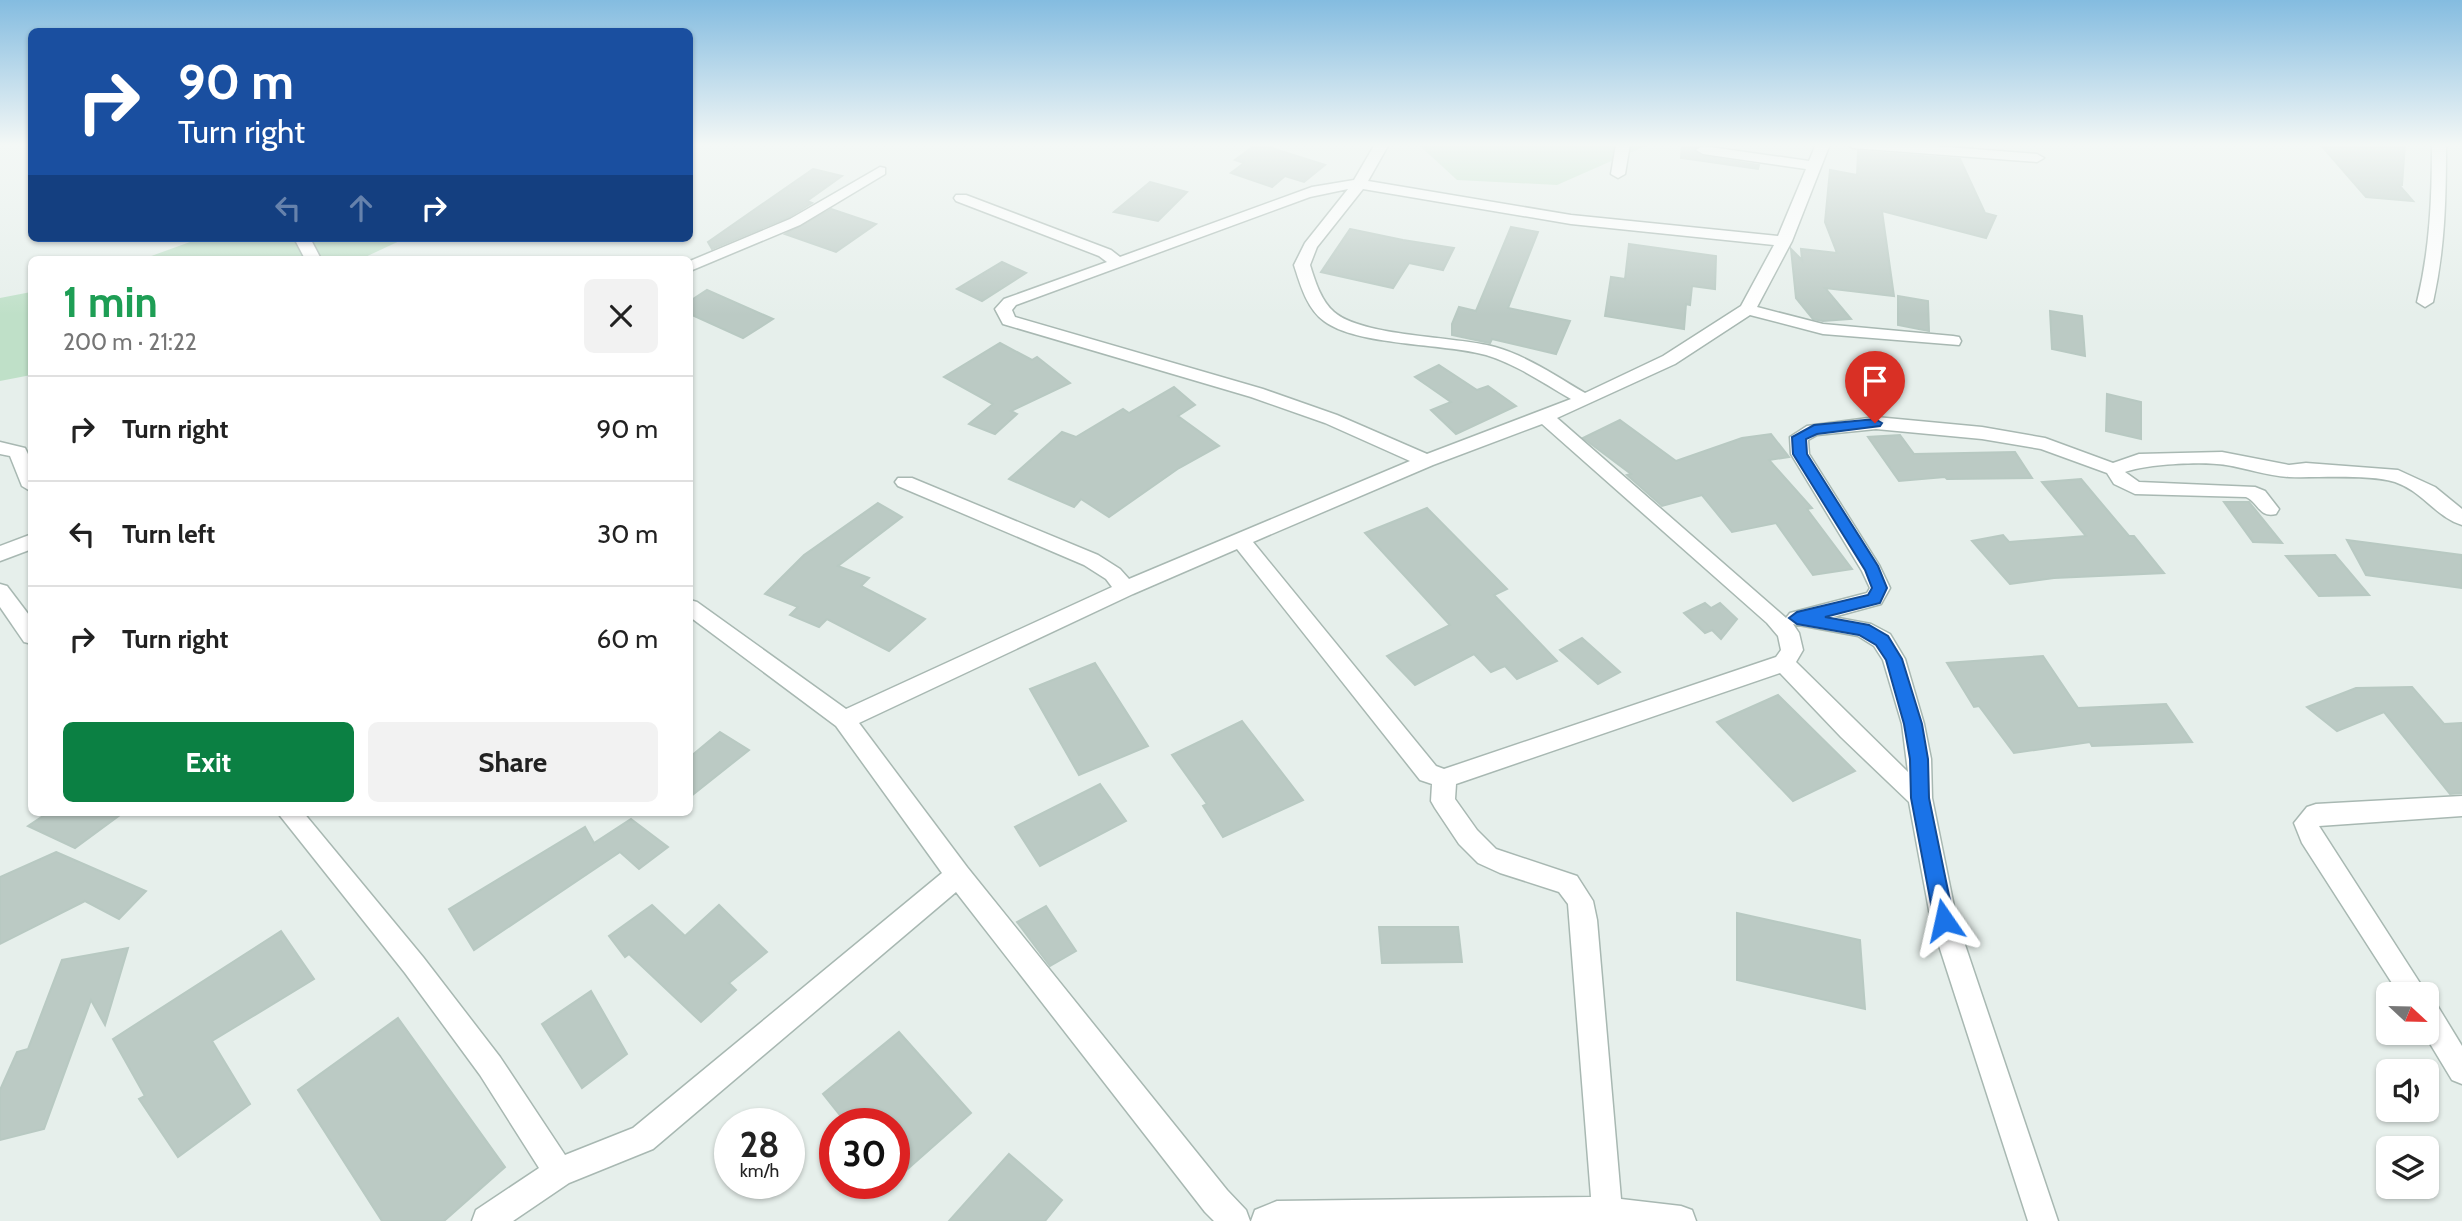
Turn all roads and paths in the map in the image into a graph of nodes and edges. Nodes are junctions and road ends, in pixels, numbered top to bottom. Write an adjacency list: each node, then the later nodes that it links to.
1 (830, 201): 12 (street)
2 (969, 201): 11 (street)
3 (1286, 201): 11 (street)
4 (1346, 201): 16 (street)
5 (1447, 201): 8 (street)
6 (1800, 201): 10 (street)
7 (2437, 201): 13 (street)
8 (1632, 228): 9 (street); 10 (street)
9 (1585, 238)
10 (1784, 241): 14 (street)
11 (1117, 262): 19 (street)
12 (693, 264)
13 (2425, 302)
14 (1748, 309): 15 (street); 16 (street)
15 (1953, 341)
16 (1585, 400): 17 (street)
17 (1544, 416): 19 (street); 31 (street)
18 (0, 449): 21 (street)
19 (1426, 461): 25 (street)
20 (2114, 469): 23 (street); 24 (street); 32 (street)
21 (28, 476)
22 (905, 482): 28 (street)
23 (2269, 509)
24 (2462, 518)
25 (1242, 542): 28 (street); 36 (street)
26 (28, 543): 27 (street)
27 (0, 554)
28 (1126, 589): 35 (street)
29 (0, 591): 33 (street)
30 (693, 609): 35 (street)
31 (1774, 618): 32 (street); 34 (street)
32 (1797, 618): 37 (street)
33 (28, 630)
34 (1784, 663): 36 (street); 37 (street)
35 (844, 720): 40 (street)
36 (1444, 778): 45 (street)
37 (1920, 798): 50 (street)
38 (2462, 806): 41 (street)
39 (292, 816): 44 (street)
40 (958, 875): 44 (street); 47 (street)
41 (2406, 982)
42 (2440, 1035): 43 (street)
43 (2462, 1071)
44 (559, 1172): 46 (street)
45 (1607, 1212): 48 (street); 49 (street)
46 (487, 1221)
47 (1235, 1221)
48 (1266, 1221)
49 (1681, 1221)
50 (2043, 1221)

